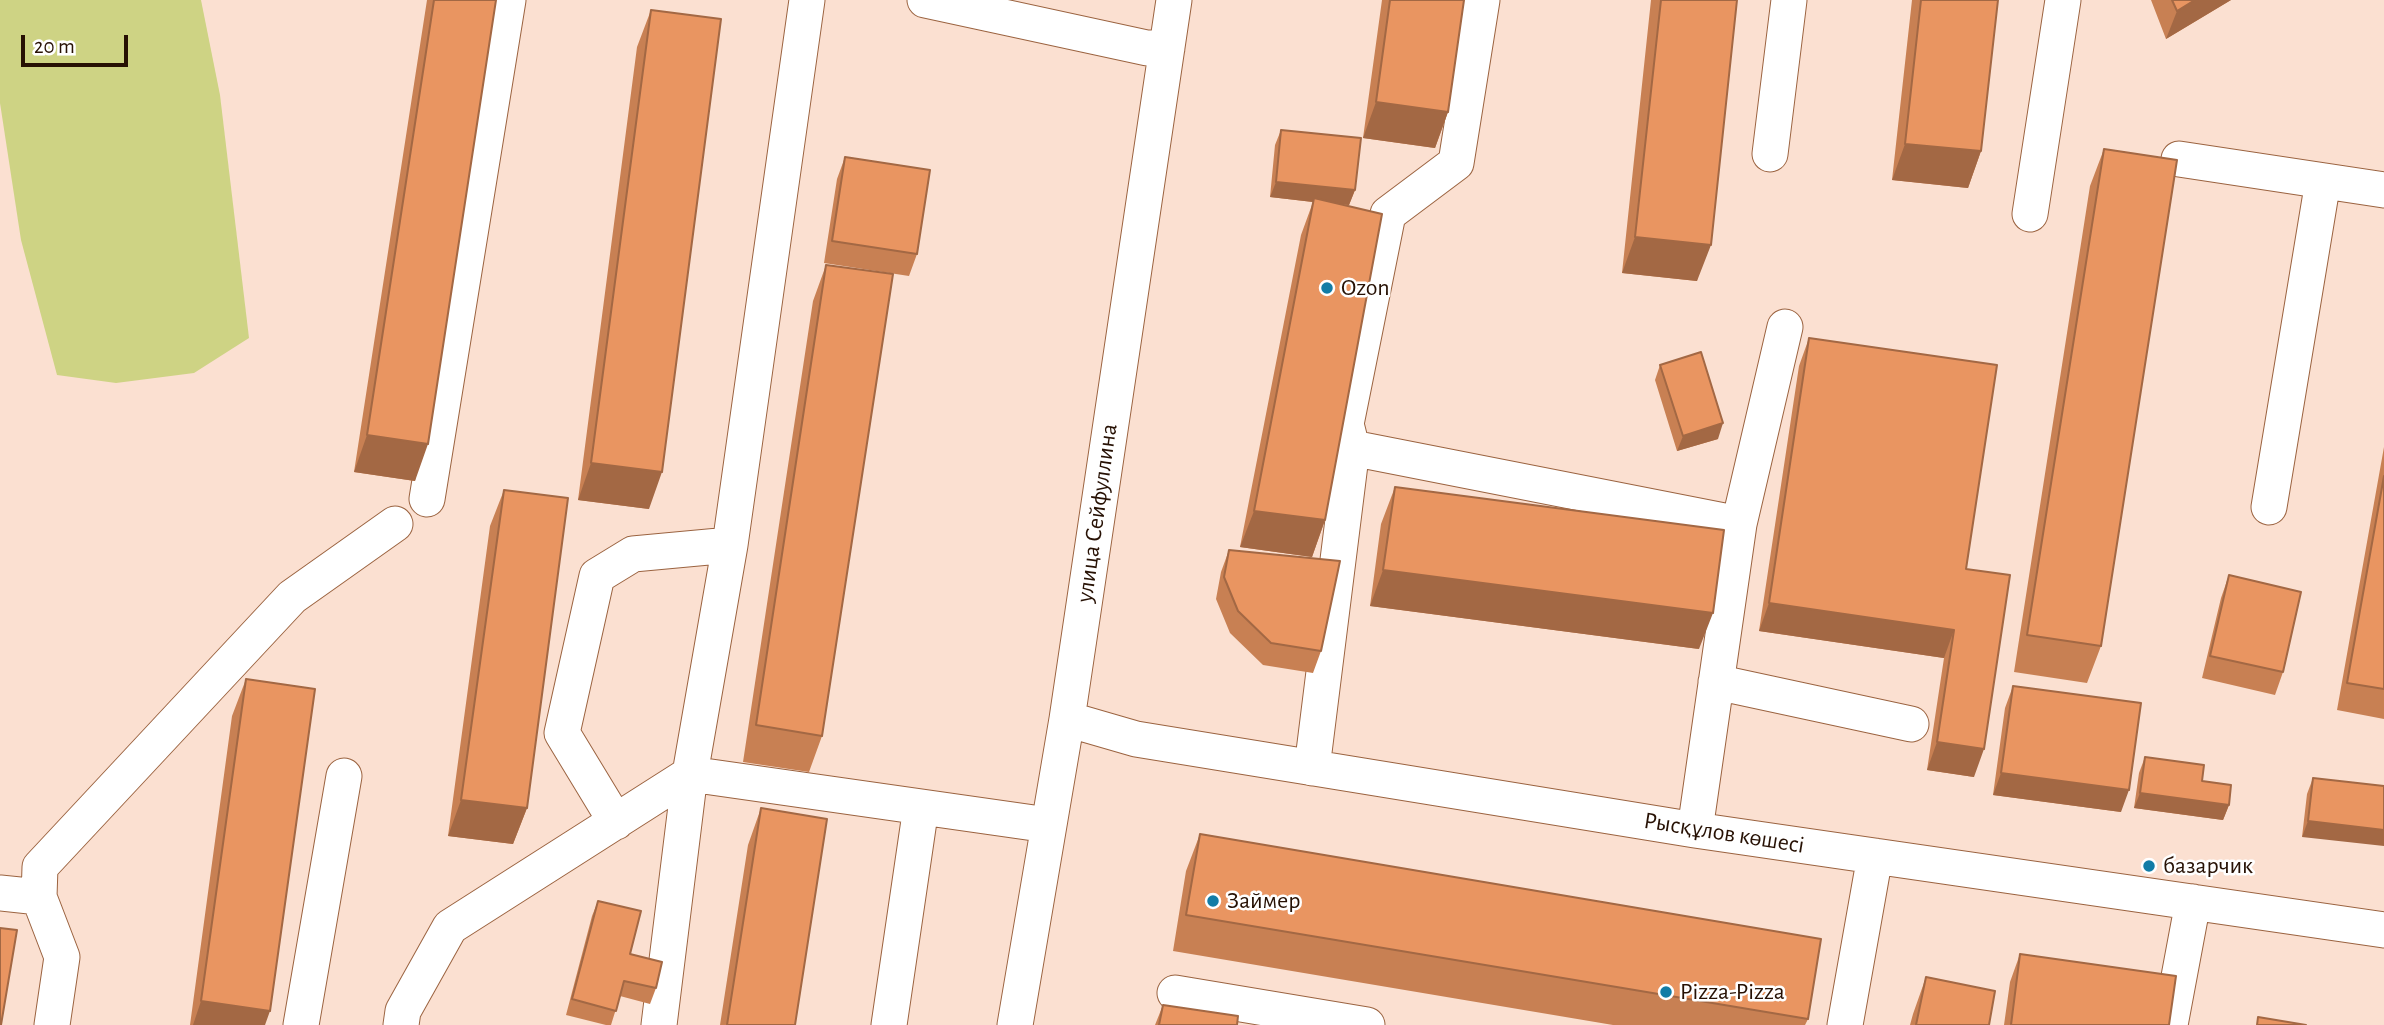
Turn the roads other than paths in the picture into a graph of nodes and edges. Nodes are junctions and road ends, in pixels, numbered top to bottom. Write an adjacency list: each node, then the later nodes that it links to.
1 (508, 0): 16 (street)
2 (807, 0): 20 (street)
3 (925, 0): 8 (street)
4 (1174, 0): 8 (street, улица Сейфуллина)
5 (1482, 0): 15 (street)
6 (1789, 0): 9 (street)
7 (2063, 0): 13 (street)
8 (1167, 48): 22 (street, улица Сейфуллина)
9 (1770, 154)
10 (2179, 159): 11 (street)
11 (2323, 181): 12 (street); 17 (street)
12 (2384, 190)
13 (2030, 214)
14 (1785, 327): 19 (street)
15 (1352, 448): 19 (street); 24 (street)
16 (427, 499)
17 (2269, 507)
18 (395, 524): 33 (street)
19 (1739, 524): 21 (street)
20 (730, 545): 25 (street); 28 (street)
21 (1716, 682): 23 (street); 30 (street)
22 (1067, 719): 24 (street, Рысқұлов көшесі); 29 (street, улица Сейфуллина)
23 (1911, 724)
24 (1312, 768): 30 (street, Рысқұлов көшесі)
25 (690, 774): 27 (street); 28 (street); 41 (street)
26 (344, 776): 39 (street)
27 (920, 807): 29 (street); 42 (street)
28 (616, 822): 40 (street)
29 (1048, 825): 43 (street, улица Сейфуллина)
30 (1695, 830): 31 (street, Рысқұлов көшесі)
31 (1875, 856): 34 (street, Рысқұлов көшесі); 45 (street)
32 (0, 894): 33 (street)
33 (39, 897): 38 (street)
34 (2193, 902): 35 (street, Рысқұлов көшесі); 46 (street)
35 (2384, 930)
36 (1175, 993): 37 (street)
37 (1264, 1017): 44 (street)
38 (52, 1025)
39 (301, 1025)
40 (401, 1025)
41 (659, 1025)
42 (889, 1025)
43 (1015, 1025)
44 (1367, 1025)
45 (1845, 1025)
46 (2170, 1025)

